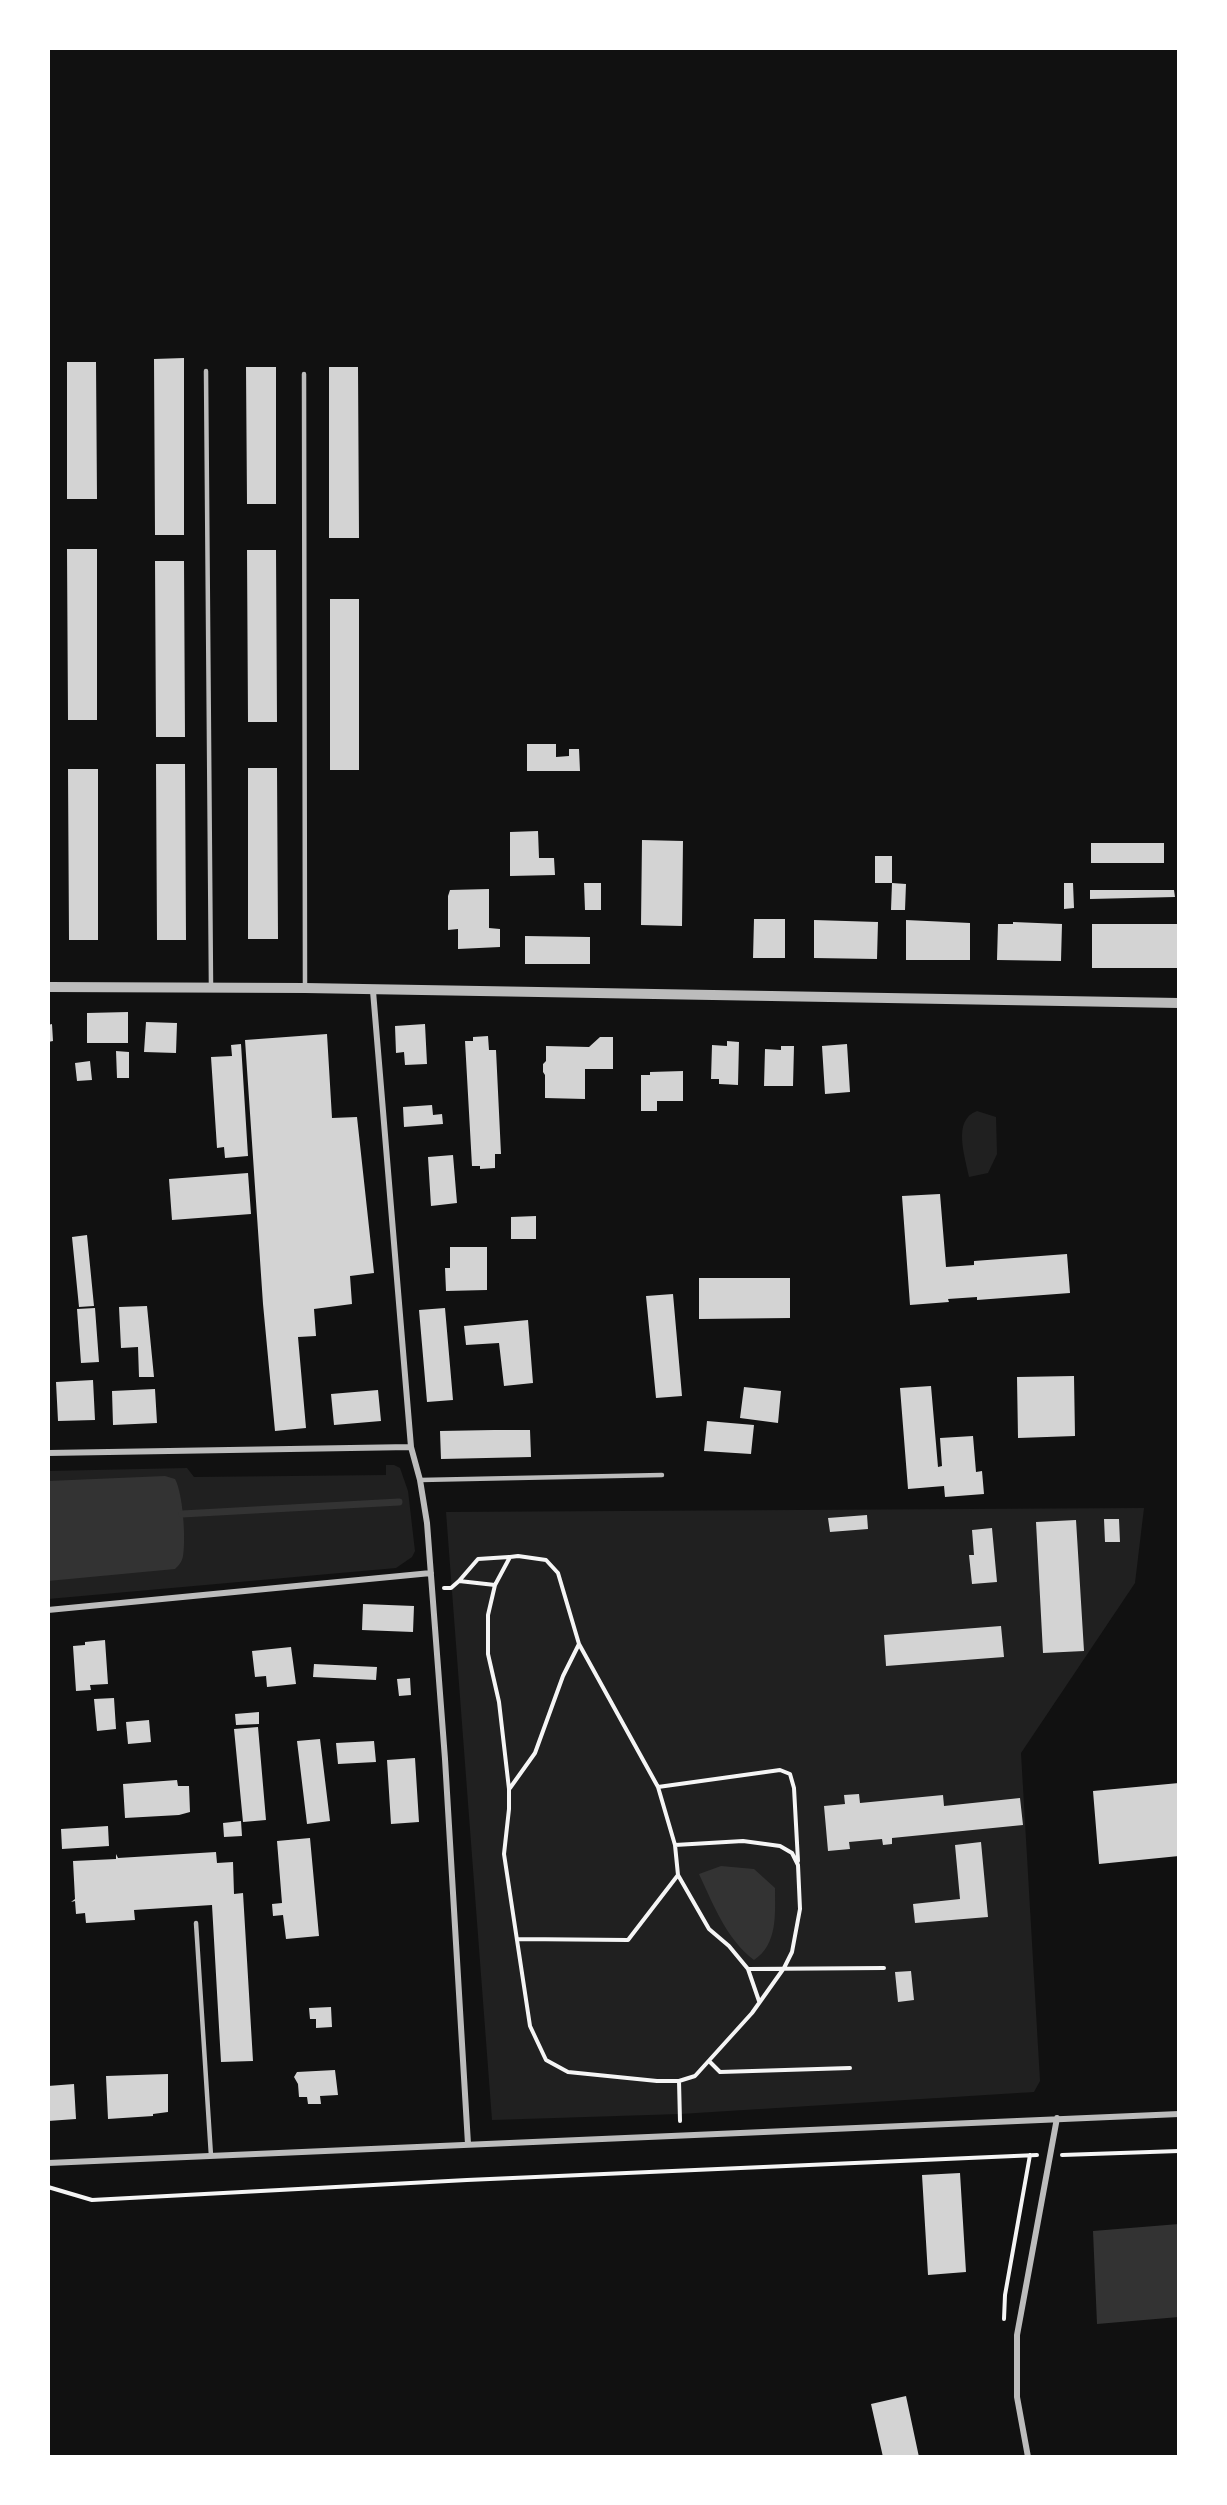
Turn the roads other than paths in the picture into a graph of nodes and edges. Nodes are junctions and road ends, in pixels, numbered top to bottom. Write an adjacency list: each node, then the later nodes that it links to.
1 (206, 371): 4 (lane)
2 (304, 374): 5 (lane)
3 (48, 987): 4 (street)
4 (210, 988): 5 (street)
5 (305, 988): 6 (street)
6 (373, 991): 7 (street); 8 (street)
7 (1179, 1003)
8 (411, 1447): 9 (street); 11 (street)
9 (48, 1453)
10 (662, 1475): 11 (lane)
11 (420, 1480): 12 (street)
12 (431, 1573): 13 (street); 17 (street)
13 (48, 1610)
14 (196, 1923): 18 (lane)
15 (1179, 2114): 16 (street)
16 (1057, 2118): 17 (street); 20 (street)
17 (468, 2144): 18 (street)
18 (211, 2156): 19 (street)
19 (48, 2163)
20 (1028, 2457)

